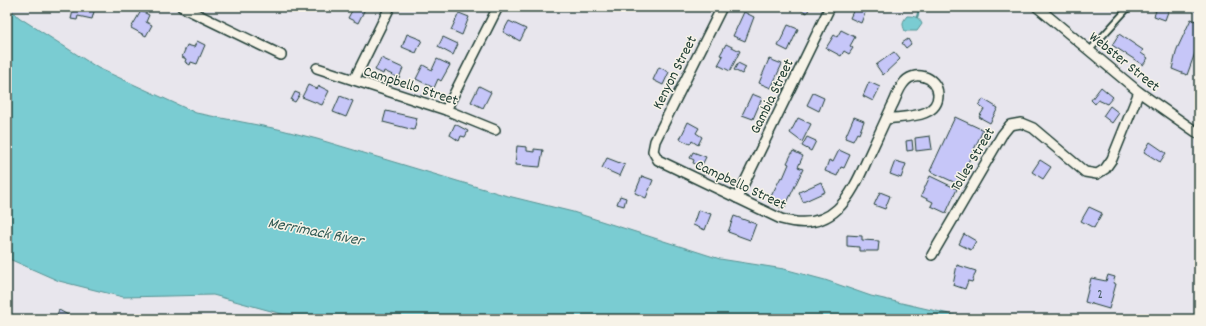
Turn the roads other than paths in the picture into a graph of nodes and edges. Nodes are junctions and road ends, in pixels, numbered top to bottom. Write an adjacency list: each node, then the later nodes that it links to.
1 (390, 7): 11 (street)
2 (498, 7): 13 (street)
3 (722, 7): 17 (street, Kenyon Street)
4 (830, 7): 18 (street, Gambia Street)
5 (1037, 7): 8 (street, Webster Street)
6 (1129, 7): 8 (lane)
7 (187, 8): 9 (street)
8 (1089, 50): 12 (street, Webster Street)
9 (281, 55)
10 (317, 68): 11 (street, Campbello Street)
11 (354, 80): 13 (street, Campbello Street)
12 (1139, 92): 16 (street, Webster Street); 19 (street, Tolles Street)
13 (446, 110): 15 (street, Campbello Street)
14 (886, 119): 14 (street, Campbello Street); 18 (street, Campbello Street)
15 (495, 130)
16 (1198, 130)
17 (653, 151): 18 (street, Campbello Street)
18 (737, 198)
19 (932, 255)

